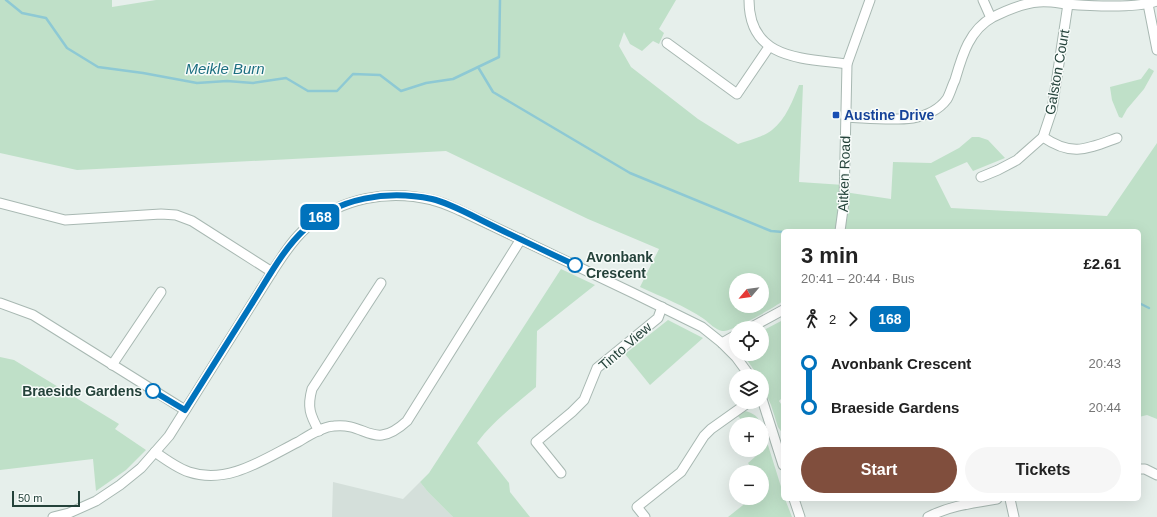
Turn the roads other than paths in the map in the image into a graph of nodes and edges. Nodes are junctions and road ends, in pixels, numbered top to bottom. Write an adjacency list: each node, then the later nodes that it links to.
1 (749, 0): 9 (street)
2 (870, 0): 11 (street, Aitken Road)
3 (983, 0): 7 (street)
4 (1157, 1): 6 (street)
5 (1068, 4): 6 (street); 7 (street); 13 (street, Galston Court)
6 (1148, 4): 10 (street)
7 (991, 18): 12 (street)
8 (667, 43): 9 (street)
9 (769, 47): 11 (street)
10 (1157, 50)
11 (847, 64): 12 (street, Aitken Road)
12 (846, 117): 17 (street, Aitken Road)
13 (1043, 137): 14 (street); 15 (street, Galston Court)
14 (1117, 138)
15 (981, 177)
16 (0, 203): 19 (street)
17 (840, 229)
18 (521, 239): 19 (street); 23 (street); 33 (street)
19 (272, 272): 32 (street)
20 (381, 283): 33 (street)
21 (161, 292): 28 (street)
22 (0, 303): 28 (street)
23 (662, 307): 27 (street); 37 (street, Tinto View)
24 (781, 311): 25 (street)
25 (763, 321)
26 (729, 339): 27 (street)
27 (722, 343): 29 (street)
28 (112, 365): 32 (street)
29 (745, 369)
30 (739, 409): 43 (street)
31 (766, 409): 35 (street)
32 (185, 410): 34 (street)
33 (318, 431): 34 (street)
34 (155, 452): 42 (street)
35 (781, 452)
36 (1141, 469): 38 (street)
37 (561, 473)
38 (1157, 475)
39 (795, 501): 44 (street)
40 (986, 501): 45 (street)
41 (1010, 501): 46 (street)
42 (53, 517)
43 (645, 517)
44 (800, 517)
45 (928, 517)
46 (1014, 517)

